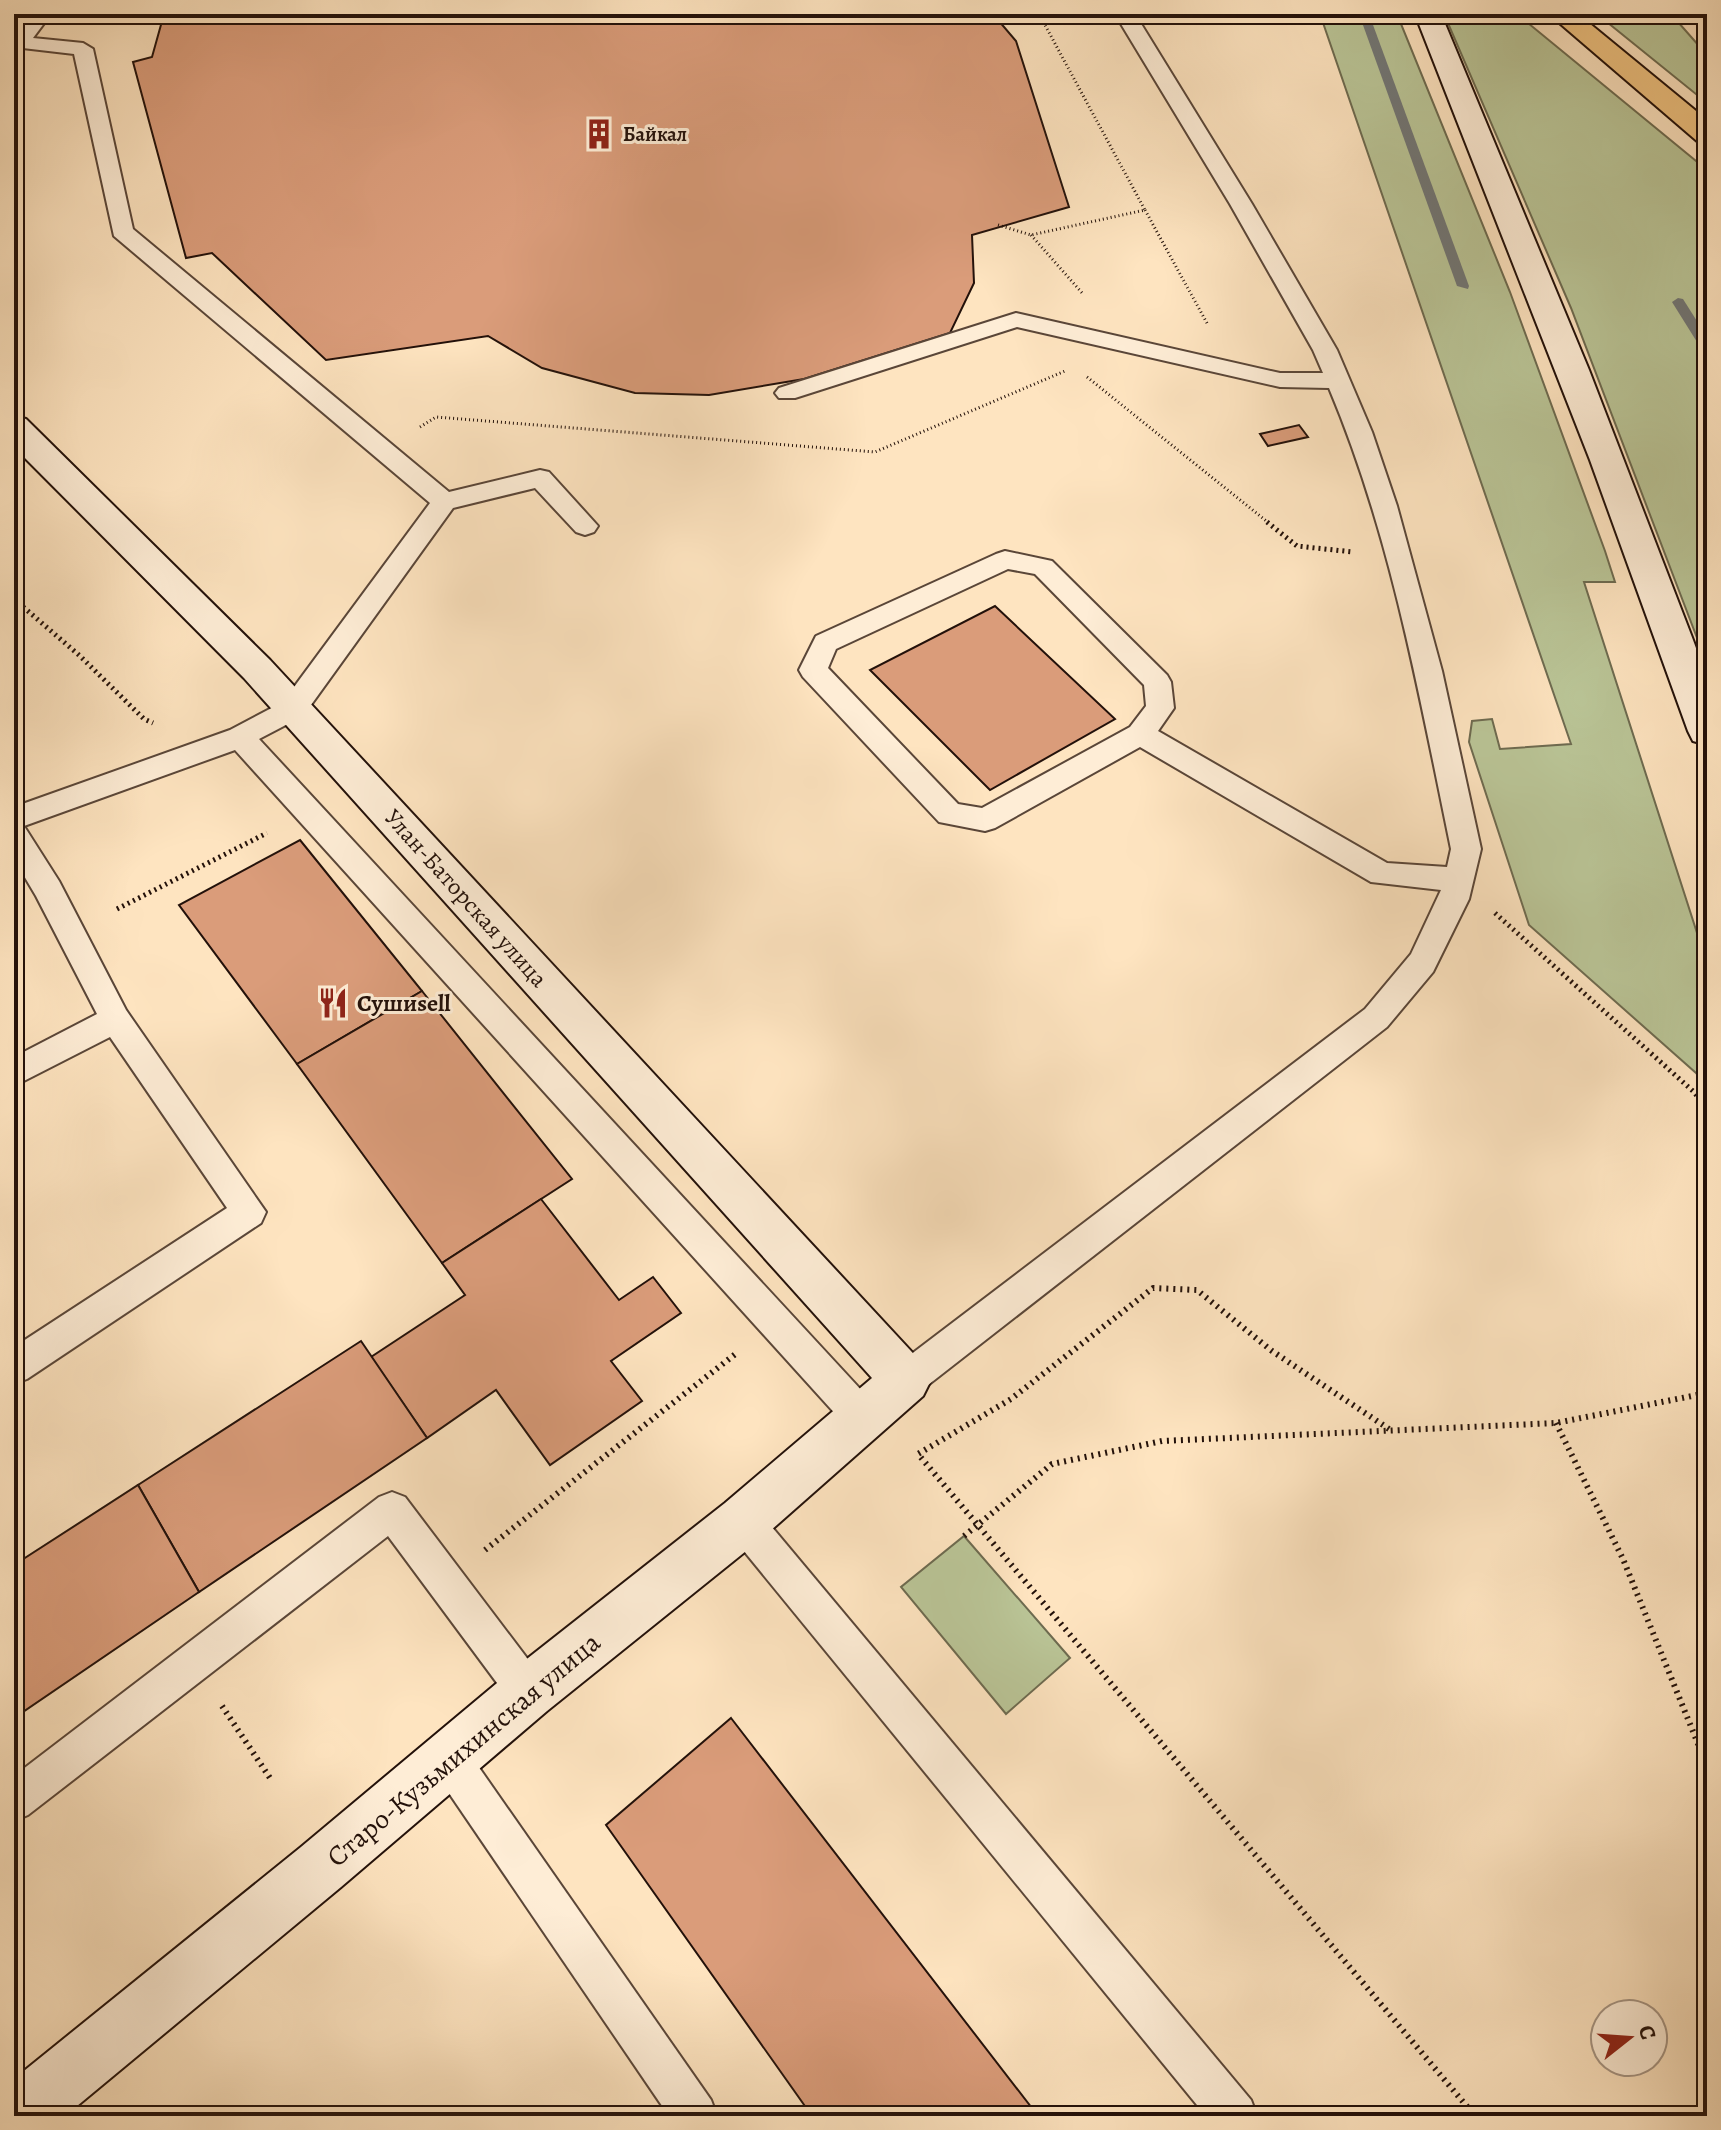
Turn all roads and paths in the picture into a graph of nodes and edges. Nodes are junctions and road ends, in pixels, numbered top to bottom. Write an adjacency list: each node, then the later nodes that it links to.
1 (41, 14): 6 (lane)
2 (1039, 14): 8 (path)
3 (1125, 14): 15 (lane)
4 (1428, 14): 25 (street)
5 (1562, 14): 7 (main road)
6 (17, 42): 18 (lane)
7 (1707, 135)
8 (1145, 210): 10 (path); 12 (path)
9 (998, 225): 10 (path)
10 (1031, 235): 11 (path)
11 (1084, 295)
12 (1197, 326)
13 (1074, 367): 18 (path)
14 (1087, 377): 21 (path)
15 (1339, 381): 16 (lane); 21 (lane)
16 (787, 393)
17 (14, 427): 23 (street, Улан-Баторская улица)
18 (381, 449): 19 (lane)
19 (444, 502): 20 (lane); 23 (lane)
20 (585, 526)
21 (1398, 557): 31 (lane)
22 (14, 599): 24 (path)
23 (293, 709): 27 (lane); 37 (street, Улан-Баторская улица)
24 (164, 728)
25 (1707, 731)
26 (1140, 734): 26 (lane); 31 (lane)
27 (240, 737): 28 (lane); 40 (lane)
28 (14, 818)
29 (269, 833): 32 (path)
30 (14, 834): 33 (lane)
31 (1459, 880): 35 (path); 37 (lane)
32 (117, 909)
33 (115, 1019): 34 (lane); 36 (lane)
34 (14, 1073)
35 (1707, 1109)
36 (14, 1367)
37 (906, 1380): 40 (street, Старо-Кузьмихинская улица)
38 (697, 1384): 46 (path)
39 (1707, 1393): 41 (path)
40 (862, 1417): 43 (street, Старо-Кузьмихинская улица)
41 (1556, 1423): 42 (path); 50 (path)
42 (1389, 1429): 44 (path); 44 (path)
43 (743, 1521): 48 (street, Старо-Кузьмихинская улица); 56 (lane)
44 (979, 1525): 45 (path); 57 (path)
45 (964, 1536)
46 (446, 1580): 47 (lane); 48 (lane)
47 (195, 1663): 51 (path); 52 (lane)
48 (528, 1692): 49 (street, Старо-Кузьмихинская улица)
49 (450, 1760): 54 (street, Старо-Кузьмихинская улица); 55 (lane)
50 (1707, 1766)
51 (270, 1778)
52 (14, 1801)
53 (1707, 2090): 58 (path)
54 (17, 2116)
55 (695, 2116)
56 (1235, 2116)
57 (1475, 2116)
58 (1697, 2116)

